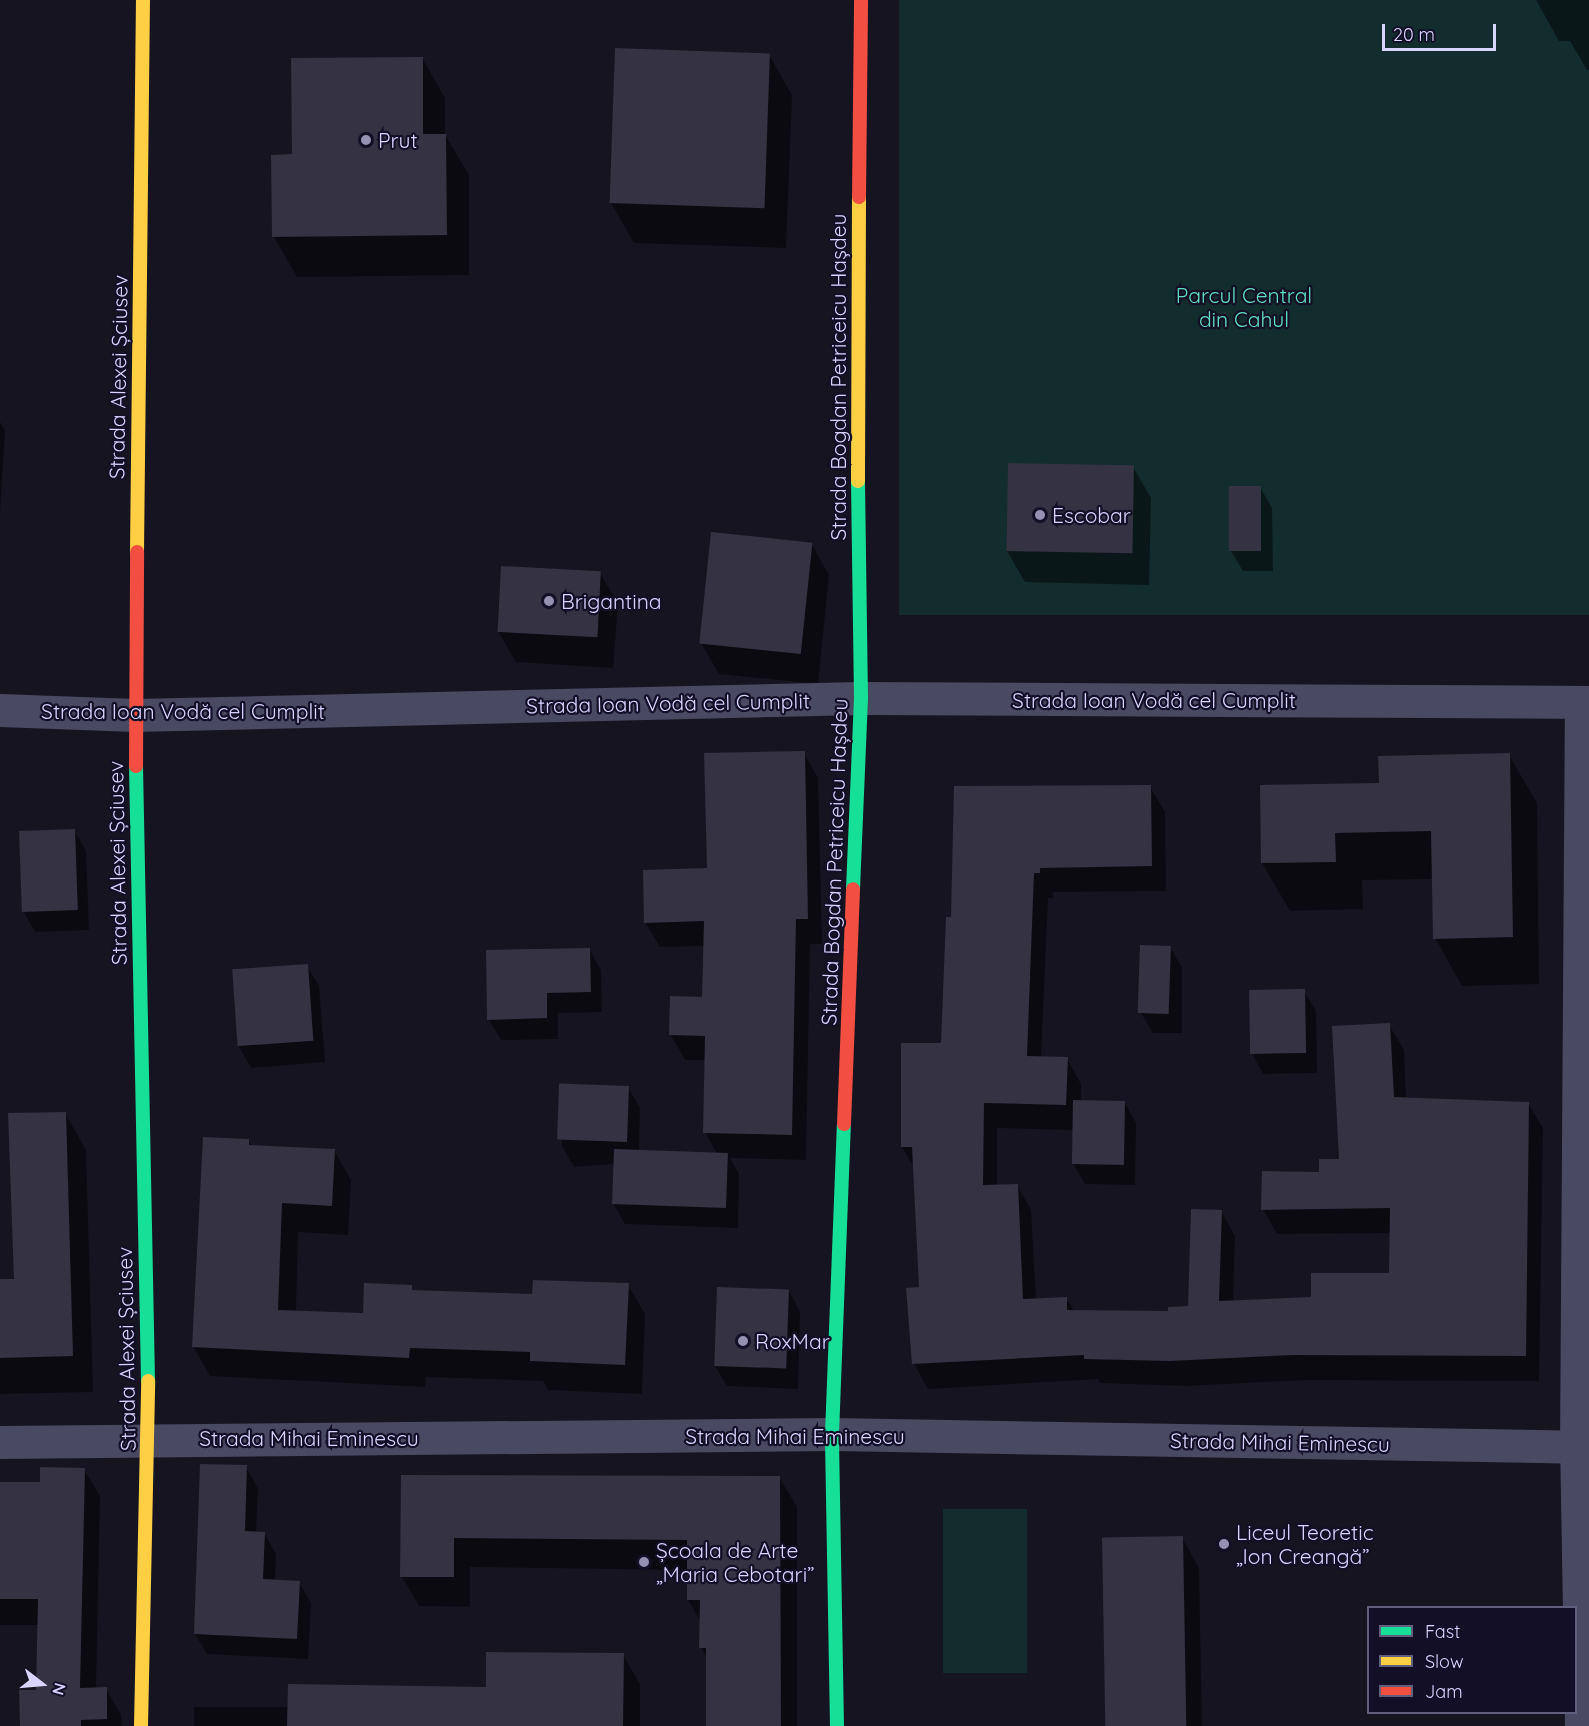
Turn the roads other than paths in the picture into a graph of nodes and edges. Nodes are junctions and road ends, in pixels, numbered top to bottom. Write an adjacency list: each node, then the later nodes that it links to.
1 (143, 0): 6 (street, Strada Alexei Șciusev)
2 (861, 0): 3 (street, Strada Bogdan Petriceicu Hașdeu)
3 (861, 698): 4 (street, Strada Ioan Vodă cel Cumplit); 6 (street, Strada Ioan Vodă cel Cumplit); 7 (street, Strada Bogdan Petriceicu Hașdeu)
4 (1585, 702): 10 (street)
5 (0, 710): 6 (street, Strada Ioan Vodă cel Cumplit)
6 (135, 715): 8 (street, Strada Alexei Șciusev)
7 (832, 1434): 8 (street, Strada Mihai Eminescu); 10 (street, Strada Mihai Eminescu); 12 (street, Strada Bogdan Petriceicu Hașdeu)
8 (149, 1439): 9 (street, Strada Mihai Eminescu); 11 (street, Strada Alexei Șciusev)
9 (0, 1442)
10 (1582, 1447): 13 (street)
11 (141, 1726)
12 (837, 1726)
13 (1581, 1726)

